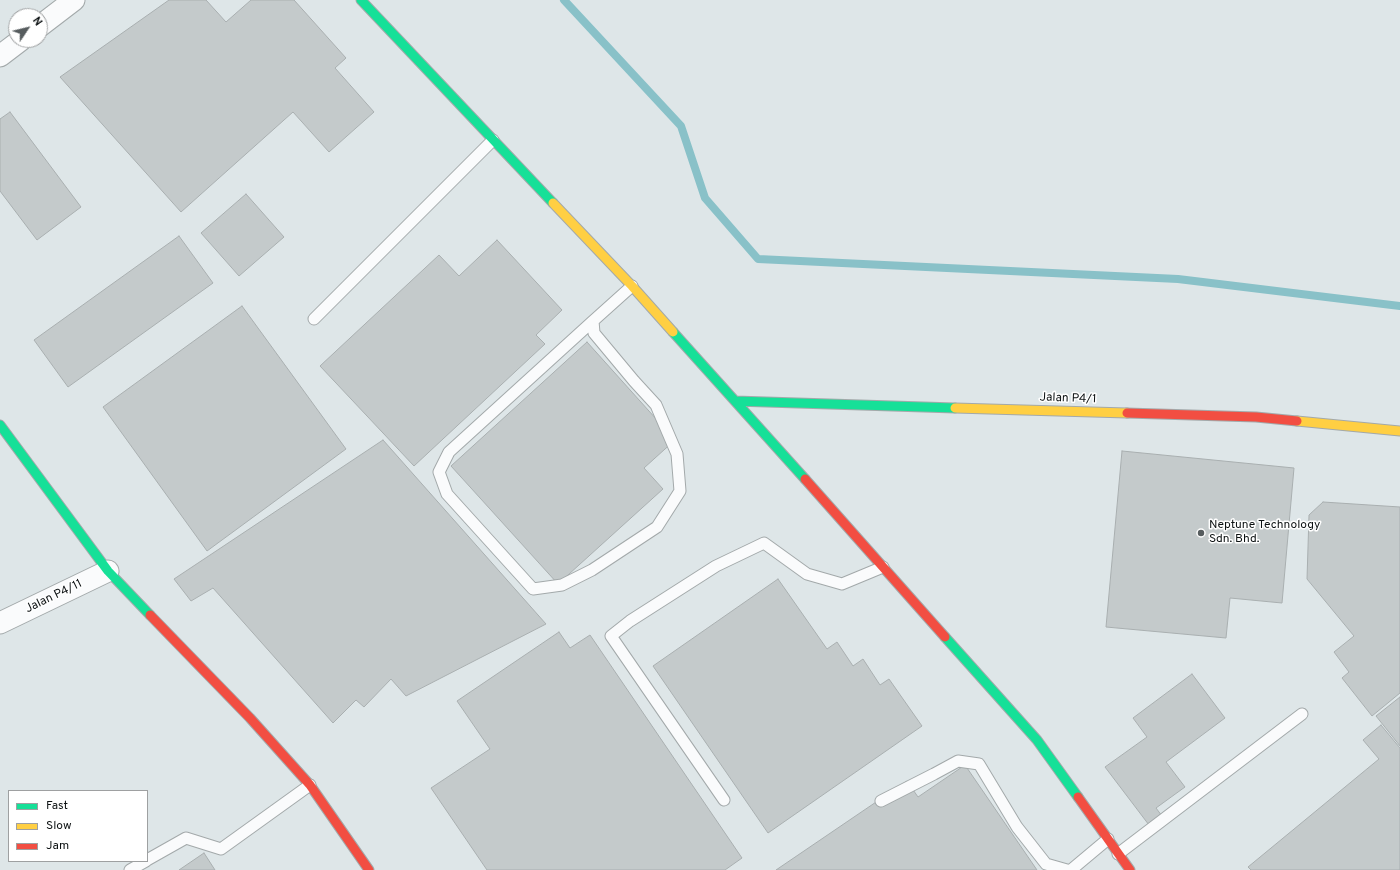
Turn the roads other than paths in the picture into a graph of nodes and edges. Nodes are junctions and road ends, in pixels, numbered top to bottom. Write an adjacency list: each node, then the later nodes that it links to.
1 (74, 0): 3 (street)
2 (361, 0): 6 (street)
3 (48, 20)
4 (10, 48): 5 (street)
5 (0, 56)
6 (493, 140): 7 (street); 8 (lane)
7 (632, 286): 9 (lane); 10 (street)
8 (314, 319)
9 (593, 321): 9 (lane)
10 (735, 401): 12 (street, Jalan P4/1); 13 (street)
11 (0, 425): 14 (street)
12 (1400, 431)
13 (883, 567): 18 (lane); 20 (street)
14 (108, 571): 15 (street, Jalan P4/11); 17 (street)
15 (0, 623)
16 (1302, 714): 21 (lane)
17 (310, 785): 22 (lane); 25 (street)
18 (724, 800)
19 (881, 801): 26 (lane)
20 (1108, 839): 21 (street); 27 (lane)
21 (1118, 854): 28 (street)
22 (148, 860)
23 (144, 862): 24 (lane)
24 (130, 870)
25 (369, 870)
26 (1067, 870)
27 (1071, 870)
28 (1130, 870)

